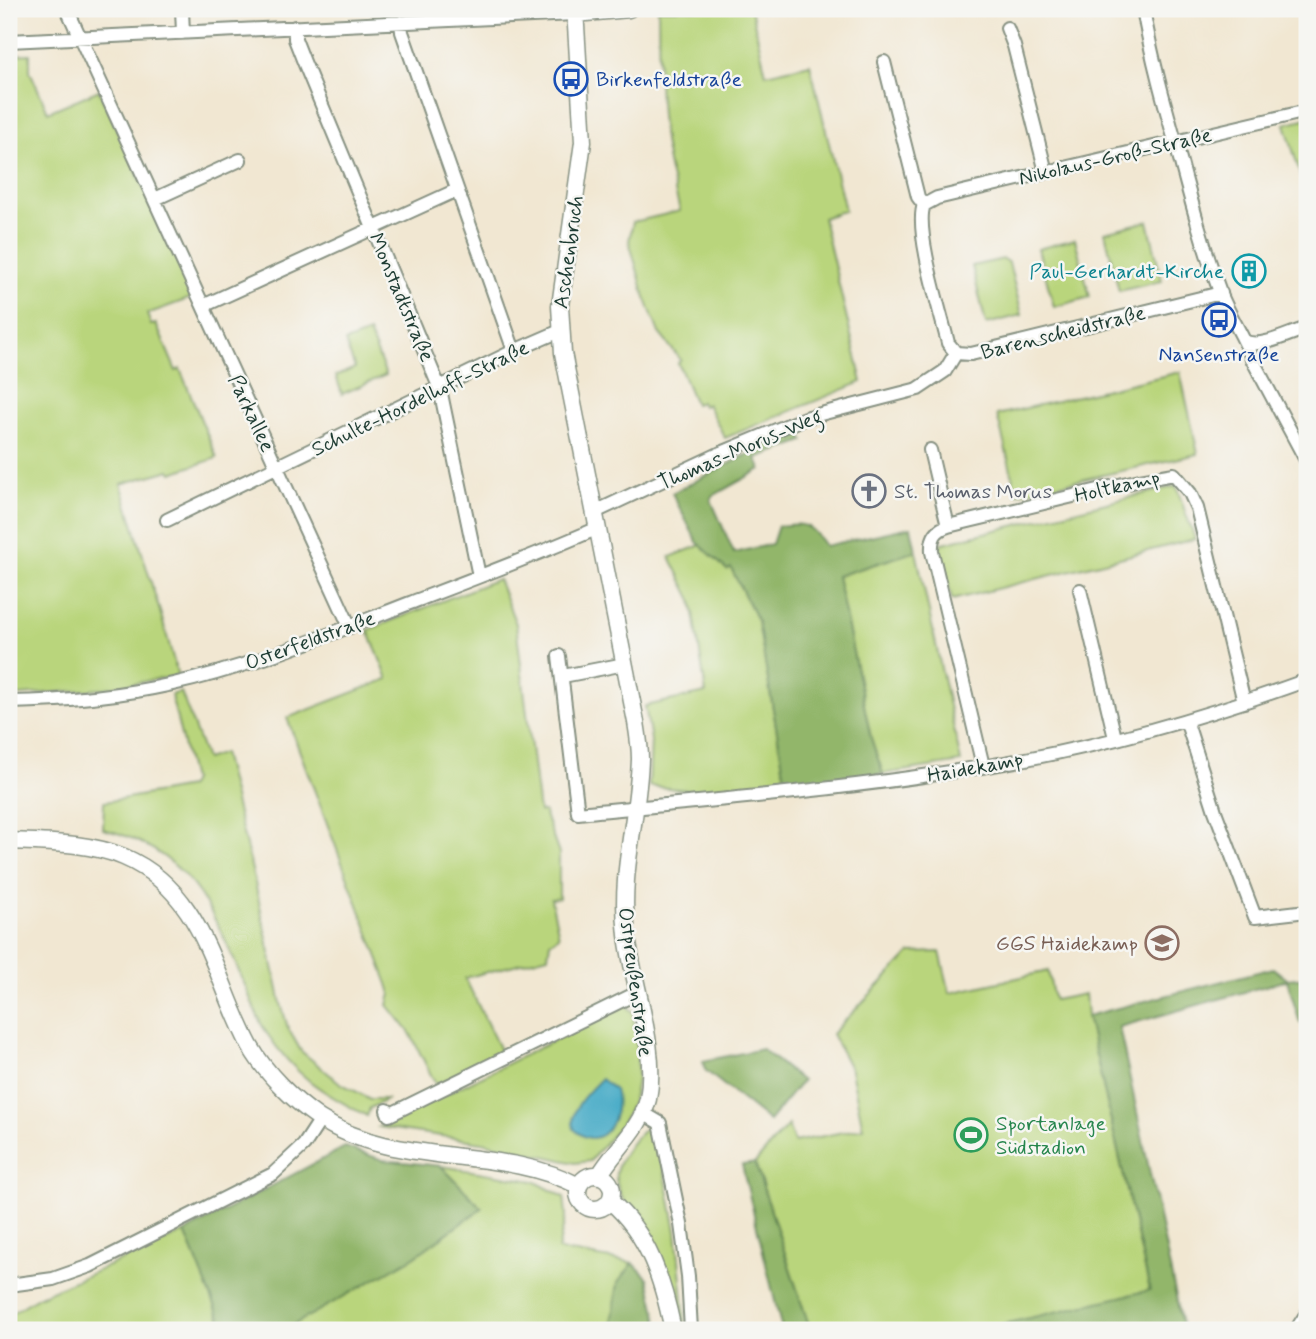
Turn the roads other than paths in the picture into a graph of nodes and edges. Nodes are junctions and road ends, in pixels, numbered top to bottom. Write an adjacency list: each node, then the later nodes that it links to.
1 (67, 9): 10 (street, Parkallee)
2 (182, 9): 9 (street)
3 (629, 9): 5 (street)
4 (1143, 9): 14 (street)
5 (575, 12): 6 (street); 24 (street, Aschenbruch)
6 (401, 22): 7 (street); 17 (street)
7 (295, 27): 9 (street); 20 (street, Monstadtstraße)
8 (1007, 29): 16 (street)
9 (183, 33): 10 (street)
10 (81, 38): 11 (street); 18 (street, Parkallee)
11 (9, 41)
12 (884, 62): 19 (street, Barenscheidstraße)
13 (1307, 111): 14 (street, Nikolaus-Groß-Straße)
14 (1175, 141): 16 (street, Nikolaus-Groß-Straße); 21 (street)
15 (240, 160): 18 (street)
16 (1046, 172): 19 (street, Nikolaus-Groß-Straße)
17 (457, 190): 20 (street); 26 (street)
18 (155, 199): 22 (street, Parkallee)
19 (924, 205): 27 (street, Barenscheidstraße)
20 (373, 229): 22 (street); 28 (street, Monstadtstraße)
21 (1221, 293): 25 (street); 27 (street, Barenscheidstraße)
22 (203, 306): 31 (street, Parkallee)
23 (1307, 328): 25 (street)
24 (560, 331): 26 (street, Schulte-Hordelhoff-Straße); 33 (street, Aschenbruch)
25 (1246, 342): 30 (street)
26 (514, 351): 28 (street, Schulte-Hordelhoff-Straße)
27 (956, 353): 33 (street, Thomas-Morus-Weg)
28 (440, 388): 31 (street, Schulte-Hordelhoff-Straße); 35 (street, Monstadtstraße)
29 (930, 450): 34 (street)
30 (1307, 462)
31 (277, 467): 32 (street, Schulte-Hordelhoff-Straße); 37 (street, Parkallee)
32 (167, 520)
33 (597, 520): 35 (street, Osterfeldstraße); 39 (street, Ostpreußenstraße)
34 (948, 526): 43 (street, Holtkamp); 46 (street)
35 (479, 576): 37 (street, Osterfeldstraße)
36 (1080, 590): 45 (street)
37 (350, 626): 42 (street, Osterfeldstraße)
38 (559, 656): 40 (street)
39 (625, 664): 40 (street); 47 (street, Ostpreußenstraße)
40 (563, 676): 47 (street)
41 (1307, 680): 43 (street, Haidekamp)
42 (9, 702)
43 (1244, 702): 44 (street, Haidekamp)
44 (1186, 720): 45 (street, Haidekamp); 49 (street)
45 (1115, 738): 46 (street, Haidekamp)
46 (984, 766): 47 (street, Haidekamp)
47 (634, 808): 50 (street, Ostpreußenstraße)
48 (9, 841): 53 (street)
49 (1307, 911)
50 (637, 993): 51 (street); 52 (street, Ostpreußenstraße)
51 (387, 1110)
52 (643, 1113): 54 (street, Ostpreußenstraße); 60 (street)
53 (321, 1119): 55 (street); 57 (street)
54 (599, 1175): 55 (street); 56 (street)
55 (579, 1186): 56 (street)
56 (610, 1201): 59 (street)
57 (9, 1285)
58 (1307, 1313): 61 (street)
59 (674, 1330)
60 (691, 1330)
61 (1296, 1330)

